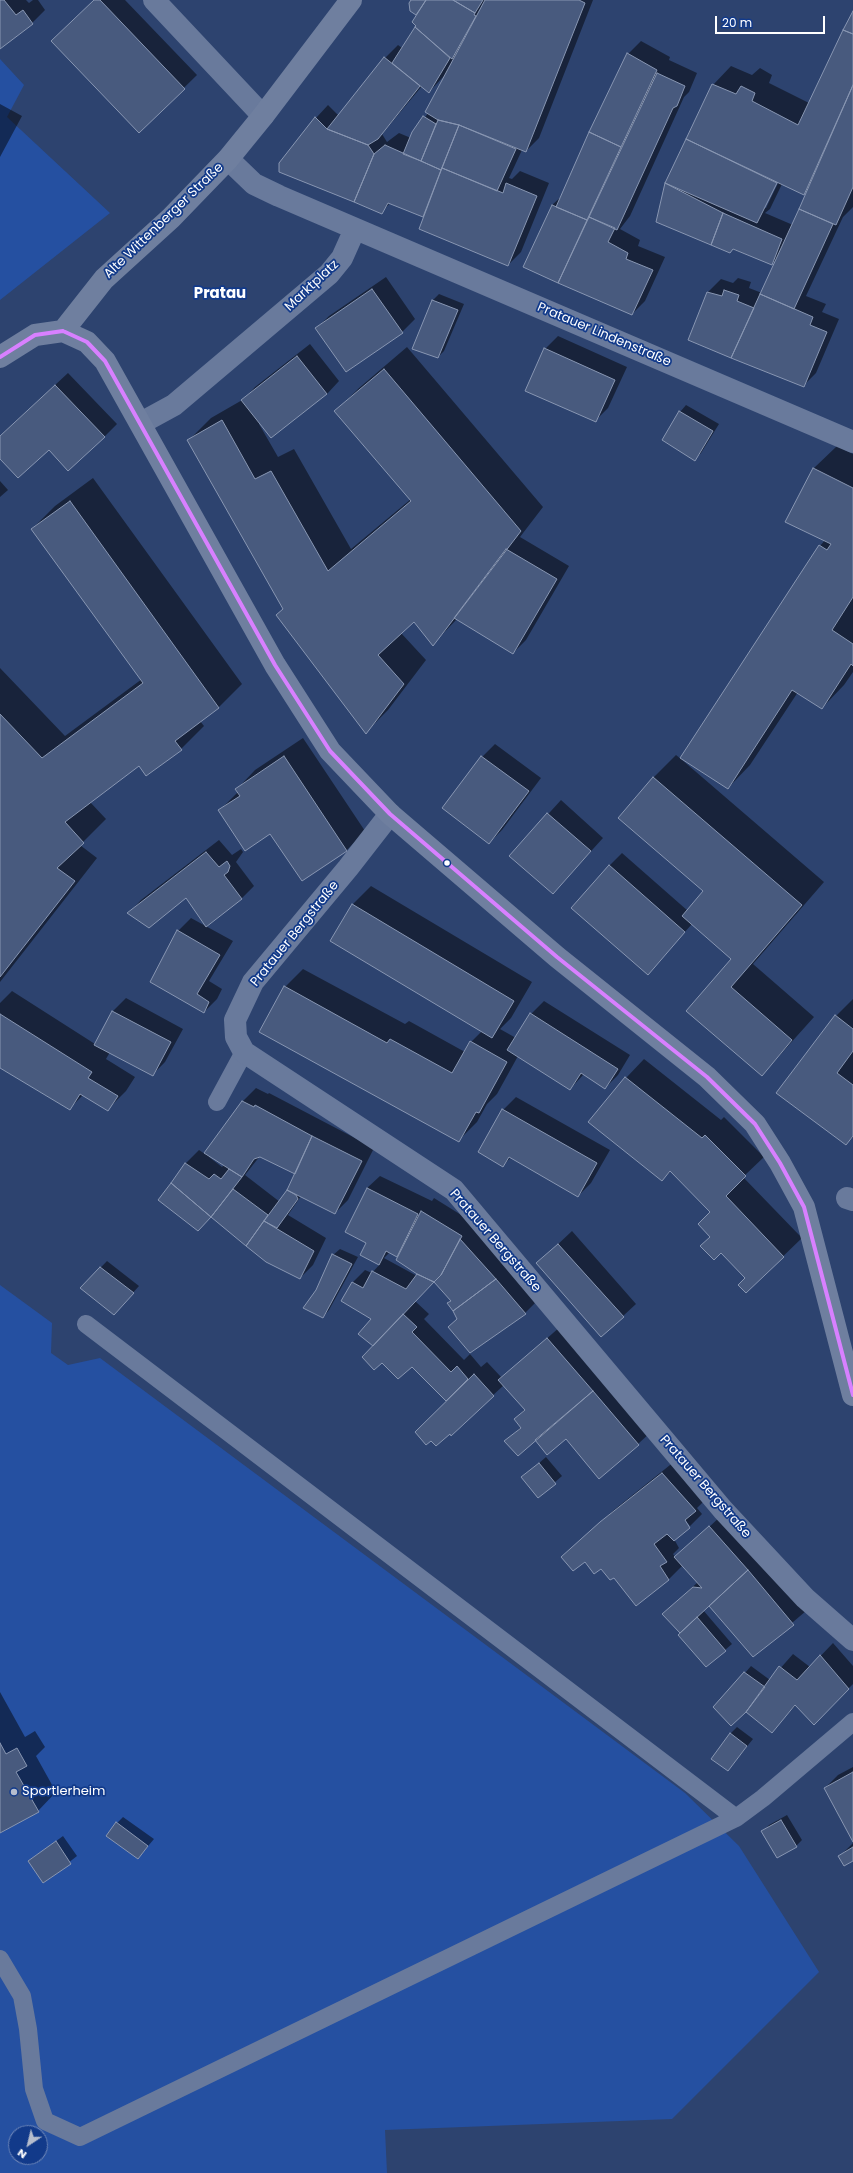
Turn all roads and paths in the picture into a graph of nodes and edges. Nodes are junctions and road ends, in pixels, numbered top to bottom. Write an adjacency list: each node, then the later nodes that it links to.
1 (154, 0): 3 (street)
2 (351, 0): 3 (street, Alte Wittenberger Straße)
3 (263, 116): 4 (street, Alte Wittenberger Straße)
4 (228, 159): 5 (street); 6 (street, Alte Wittenberger Straße)
5 (355, 229): 8 (street, Marktplatz); 9 (street, Pratauer Lindenstraße)
6 (63, 331): 7 (street); 8 (street)
7 (0, 357)
8 (141, 423): 10 (street)
9 (853, 442)
10 (390, 814): 11 (street, Pratauer Bergstraße); 14 (street)
11 (244, 1052): 12 (lane); 15 (street, Pratauer Bergstraße)
12 (217, 1102)
13 (86, 1324): 17 (lane)
14 (853, 1395)
15 (853, 1640)
16 (853, 1722): 17 (lane)
17 (736, 1818): 18 (lane)
18 (0, 1960)

